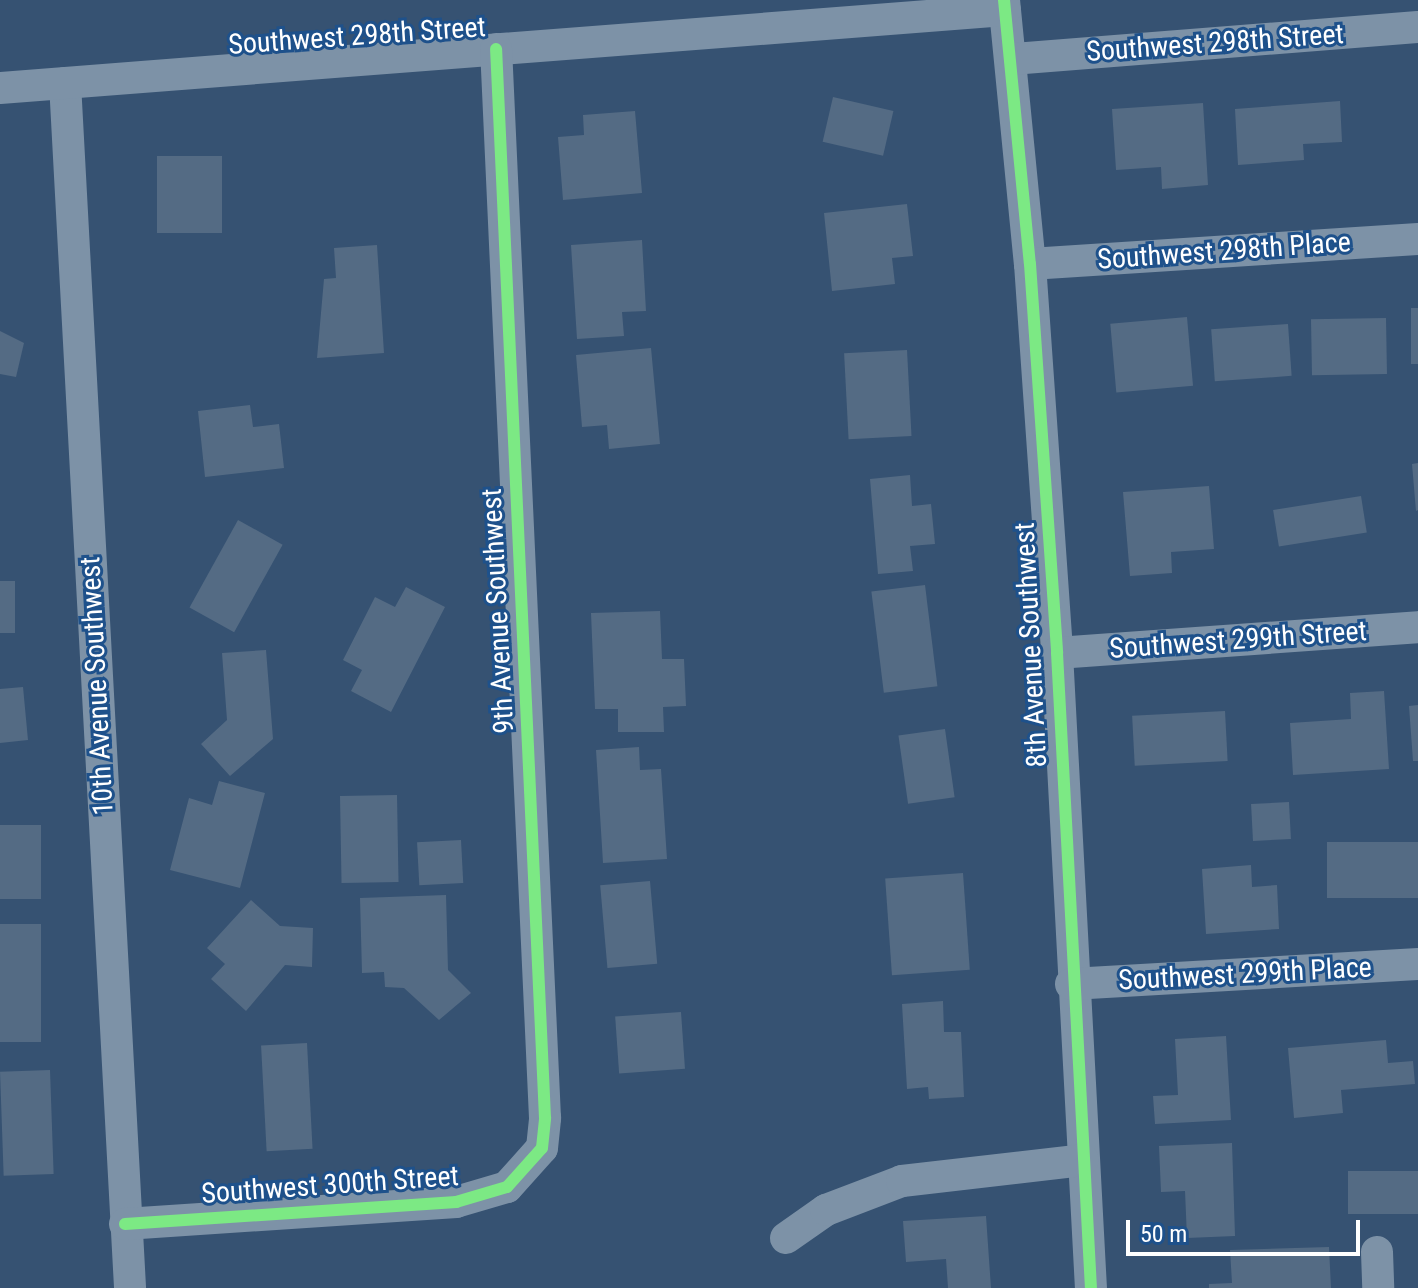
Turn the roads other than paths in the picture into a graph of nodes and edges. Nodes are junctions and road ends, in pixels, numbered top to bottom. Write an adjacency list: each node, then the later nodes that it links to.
1 (1004, 5): 3 (street, Southwest 298th Street); 4 (street, 8th Avenue Southwest)
2 (1418, 27): 4 (street, Southwest 298th Street)
3 (496, 49): 5 (street, Southwest 298th Street); 14 (street, 9th Avenue Southwest)
4 (1012, 59): 8 (street, 8th Avenue Southwest)
5 (65, 83): 6 (street, Southwest 298th Street); 15 (street, 10th Avenue Southwest)
6 (0, 88)
7 (1418, 239): 8 (street, Southwest 298th Place)
8 (1030, 264): 10 (street, 8th Avenue Southwest)
9 (1418, 627): 10 (street, Southwest 299th Street)
10 (1057, 653): 12 (street, 8th Avenue Southwest)
11 (1418, 964): 12 (street, Southwest 299th Place)
12 (1071, 984): 13 (street, 8th Avenue Southwest)
13 (1083, 1160): 16 (street); 19 (street, 8th Avenue Southwest)
14 (528, 1167): 15 (street, Southwest 300th Street)
15 (125, 1224): 18 (street, 10th Avenue Southwest)
16 (786, 1238)
17 (1377, 1252): 20 (street)
18 (130, 1288)
19 (1091, 1288)
20 (1378, 1288)

